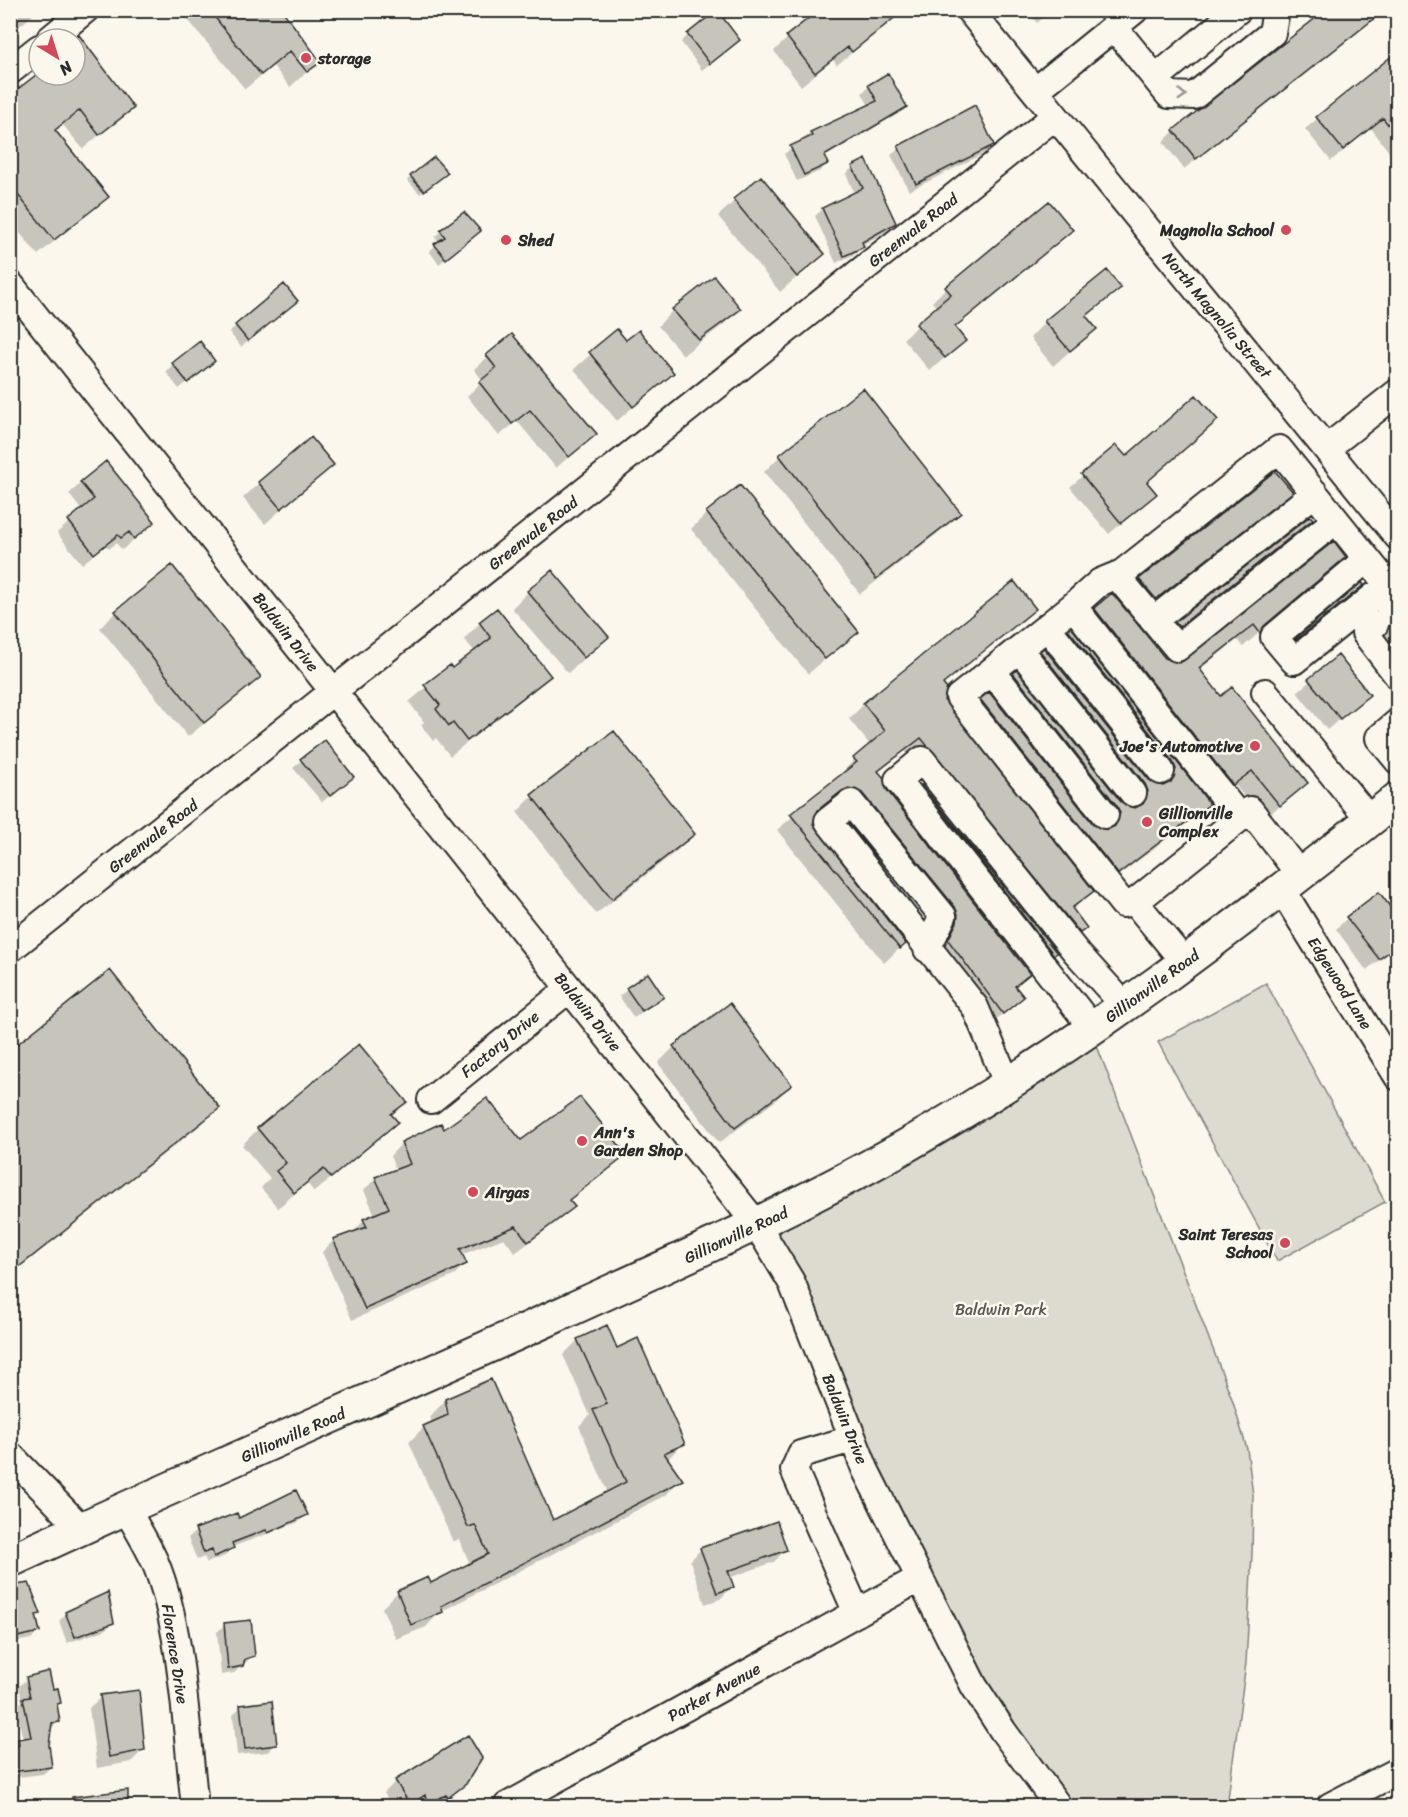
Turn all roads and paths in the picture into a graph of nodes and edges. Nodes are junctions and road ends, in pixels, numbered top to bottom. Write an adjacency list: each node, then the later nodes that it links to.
1 (86, 10): 6 (street)
2 (969, 10): 11 (street, North Magnolia Street)
3 (1135, 10): 7 (street)
4 (1238, 10): 10 (street)
5 (1276, 10): 10 (street, one-way to 5)
6 (65, 27)
7 (1114, 27): 10 (street); 11 (street)
8 (27, 58): 9 (street)
9 (10, 71)
10 (1155, 78)
11 (1035, 91): 12 (street, North Magnolia Street)
12 (1054, 117): 15 (street, North Magnolia Street); 26 (street, Greenvale Road)
13 (10, 284): 26 (street, Baldwin Drive)
14 (1398, 392): 15 (street)
15 (1327, 448): 18 (street, North Magnolia Street)
16 (1315, 493): 17 (street); 20 (street); 22 (street)
17 (1336, 520): 19 (street); 22 (street)
18 (1398, 537)
19 (1367, 560)
20 (1118, 576): 21 (street); 22 (street)
21 (1073, 606): 23 (street); 29 (street)
22 (1154, 620)
23 (1047, 627): 24 (street); 31 (street)
24 (1019, 649): 25 (street); 32 (street)
25 (992, 671): 34 (street); 37 (street)
26 (333, 692): 40 (street, Greenvale Road); 45 (street, Baldwin Drive)
27 (1265, 692): 36 (street)
28 (1398, 722): 30 (street)
29 (1187, 751): 31 (street); 35 (street)
30 (1398, 761)
31 (1161, 771): 32 (street)
32 (1133, 793): 34 (street)
33 (1398, 798): 36 (main road, Gillionville Road)
34 (1105, 815): 37 (street)
35 (1239, 818): 38 (street, Edgewood Lane); 39 (street)
36 (1370, 820): 38 (main road, Gillionville Road)
37 (1072, 841): 39 (street)
38 (1291, 883): 43 (main road, Gillionville Road); 48 (street, Edgewood Lane)
39 (1135, 902): 43 (street)
40 (10, 949)
41 (927, 949): 41 (street); 49 (street)
42 (1085, 962): 44 (street); 44 (street); 46 (street)
43 (1185, 963): 46 (main road, Gillionville Road)
44 (1056, 983): 47 (street)
45 (569, 989): 50 (street, Factory Drive); 51 (street, Baldwin Drive)
46 (1125, 1006): 47 (main road, Gillionville Road)
47 (1093, 1029): 49 (main road, Gillionville Road)
48 (1398, 1077)
49 (1008, 1085): 51 (main road, Gillionville Road)
50 (431, 1100)
51 (757, 1225): 52 (street, Baldwin Drive); 54 (main road, Gillionville Road)
52 (852, 1439): 57 (street, Baldwin Drive); 58 (street)
53 (10, 1455): 55 (street)
54 (126, 1509): 55 (main road, Gillionville Road); 60 (street, Florence Drive)
55 (81, 1528): 56 (main road, Gillionville Road)
56 (10, 1561)
57 (920, 1578): 58 (street, Parker Avenue); 62 (street, Baldwin Drive)
58 (857, 1613): 61 (street, Parker Avenue)
59 (1398, 1771): 63 (street)
60 (195, 1806)
61 (507, 1806)
62 (1058, 1806)
63 (1330, 1806)

